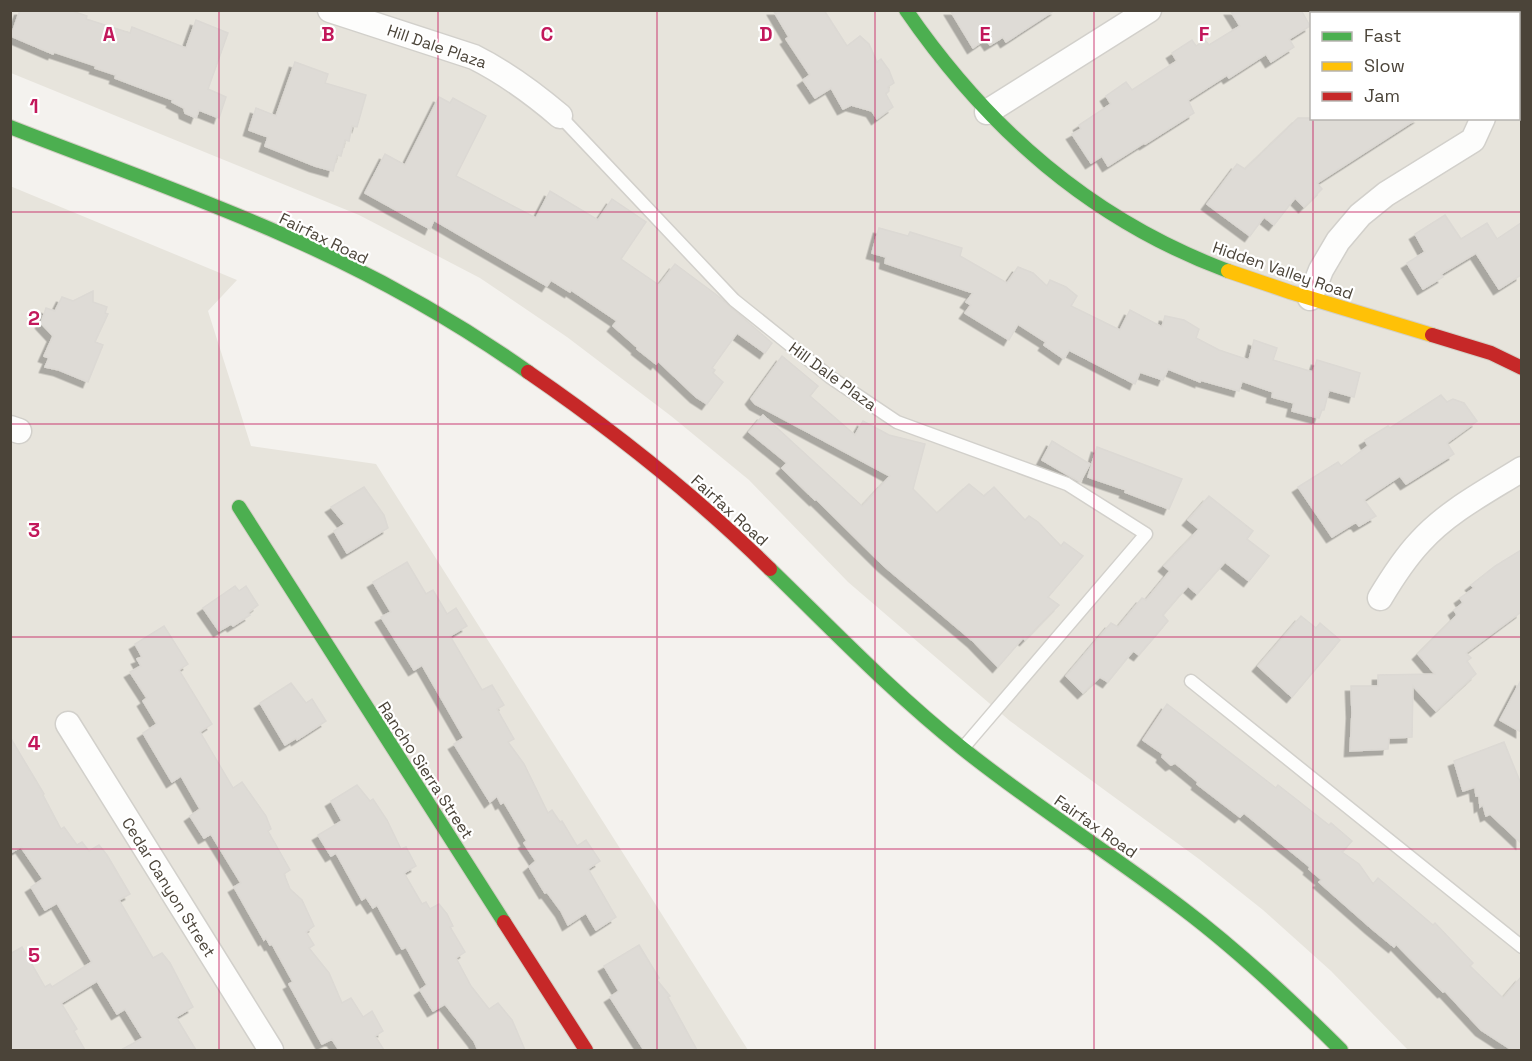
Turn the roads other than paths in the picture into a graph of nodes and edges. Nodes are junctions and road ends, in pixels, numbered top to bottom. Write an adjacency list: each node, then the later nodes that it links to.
1 (330, 10): 5 (street, Hill Dale Plaza)
2 (906, 10): 4 (main road, Hidden Valley Road)
3 (1149, 10): 4 (street)
4 (987, 112): 8 (main road, Hidden Valley Road)
5 (560, 116): 15 (lane, Hill Dale Plaza)
6 (1483, 120): 8 (street)
7 (10, 127): 15 (main road, Fairfax Road)
8 (1310, 298): 9 (main road, Hidden Valley Road)
9 (1521, 368)
10 (1521, 469): 12 (street)
11 (239, 507): 18 (main road, Rancho Sierra Street)
12 (1380, 598)
13 (1191, 681): 16 (lane)
14 (68, 724): 17 (street, Cedar Canyon Street)
15 (963, 748): 19 (main road, Fairfax Road)
16 (1521, 947)
17 (272, 1050)
18 (586, 1050)
19 (1341, 1050)

